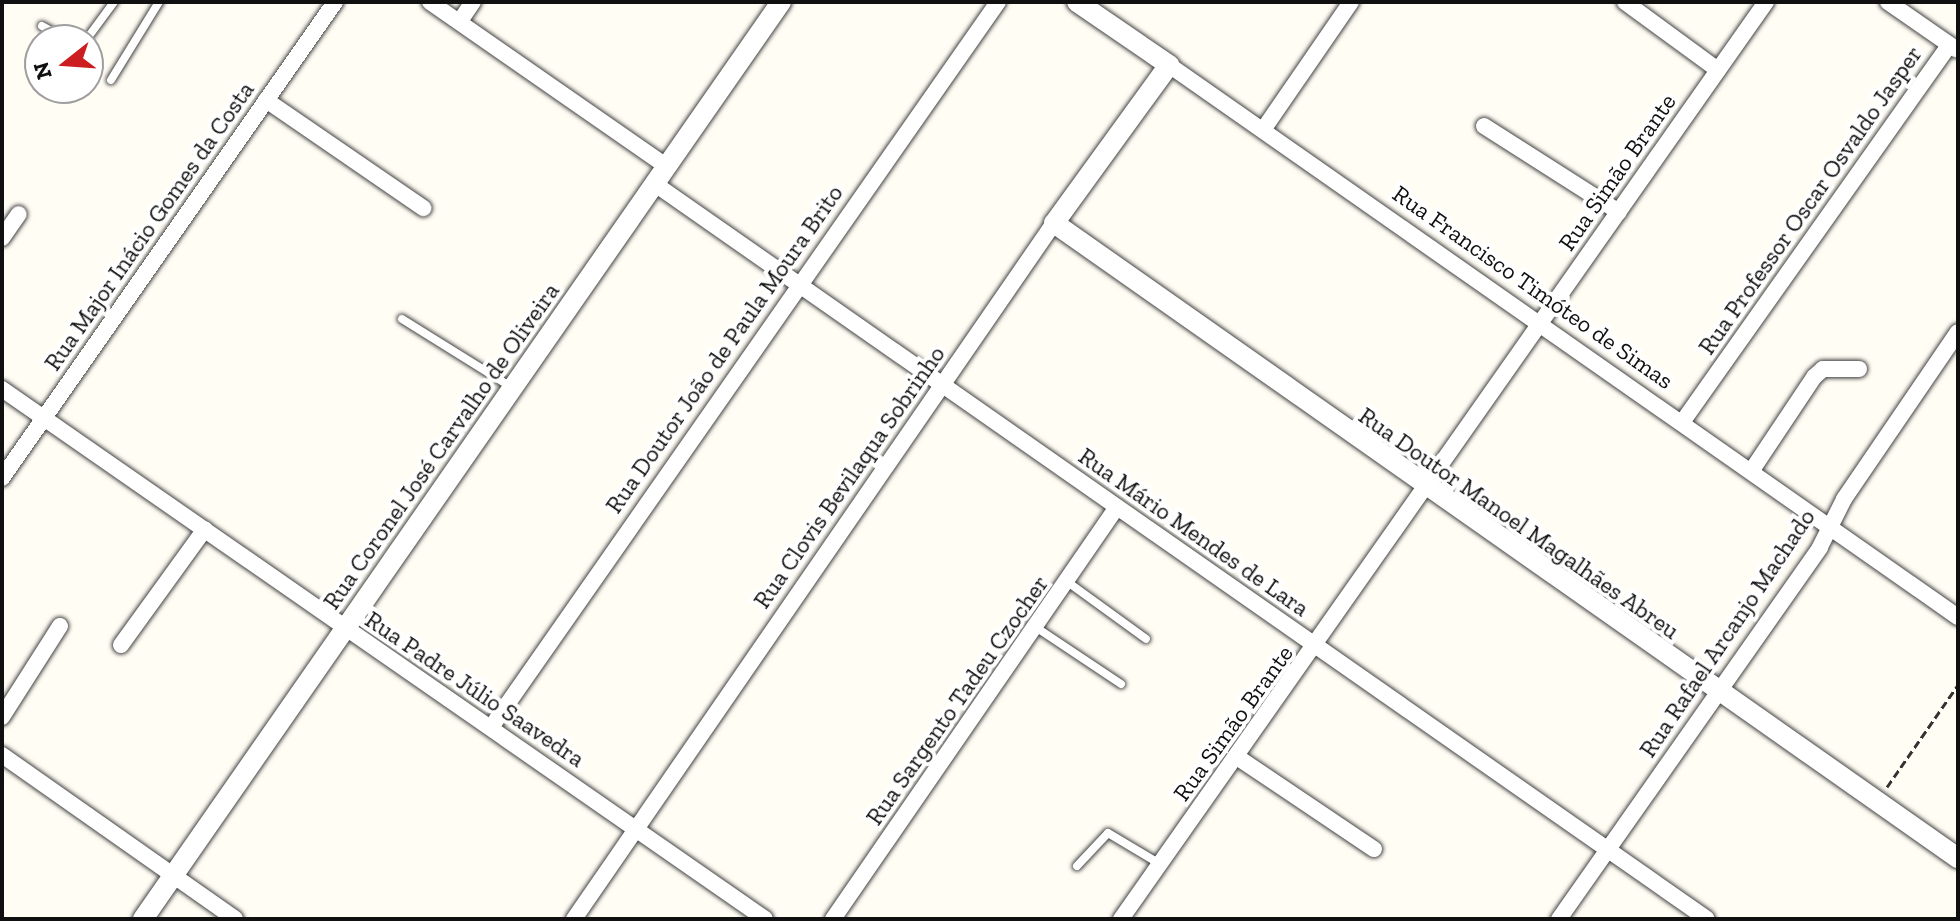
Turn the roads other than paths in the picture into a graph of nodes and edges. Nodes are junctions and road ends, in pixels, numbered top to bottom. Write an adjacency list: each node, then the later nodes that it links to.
1 (114, 2): 14 (lane)
2 (159, 2): 18 (lane)
3 (335, 2): 19 (street, Rua Major Inácio Gomes da Costa)
4 (430, 2): 13 (street)
5 (473, 2): 13 (street)
6 (781, 2): 22 (street, Rua Coronel José Carvalho de Oliveira)
7 (998, 2): 29 (street, Rua Doutor João de Paula Moura Brito)
8 (1077, 2): 16 (street, Rua Francisco Timóteo de Simas)
9 (1351, 2): 21 (street)
10 (1625, 2): 17 (street)
11 (1766, 2): 17 (street, Rua Simão Brante)
12 (1888, 2): 15 (street)
13 (460, 21): 22 (street)
14 (98, 24)
15 (1954, 47): 38 (street, Rua Professor Oscar Osvaldo Jasper)
16 (1169, 65): 21 (street, Rua Francisco Timóteo de Simas); 27 (street, Rua Clovis Bevilaqua Sobrinho)
17 (1718, 70): 25 (street, Rua Simão Brante)
18 (111, 80)
19 (266, 100): 24 (street); 37 (street, Rua Major Inácio Gomes da Costa)
20 (1484, 126): 25 (street)
21 (1263, 130): 31 (street, Rua Francisco Timóteo de Simas)
22 (666, 166): 23 (street, Rua Coronel José Carvalho de Oliveira)
23 (655, 184): 29 (street, Rua Mário Mendes de Lara); 36 (street, Rua Coronel José Carvalho de Oliveira)
24 (423, 208)
25 (1619, 212): 31 (street, Rua Simão Brante)
26 (19, 214): 28 (street)
27 (1054, 223): 34 (street, Rua Clovis Bevilaqua Sobrinho); 41 (street, Rua Doutor Manoel Magalhães Abreu)
28 (2, 238)
29 (797, 285): 34 (street, Rua Mário Mendes de Lara); 56 (street, Rua Doutor João de Paula Moura Brito)
30 (402, 319): 36 (lane)
31 (1539, 325): 38 (street, Rua Francisco Timóteo de Simas); 41 (street, Rua Simão Brante)
32 (1958, 332): 43 (street, Rua Rafael Arcanjo Machado)
33 (1859, 369): 39 (street)
34 (944, 386): 42 (street, Rua Mário Mendes de Lara); 59 (street, Rua Clovis Bevilaqua Sobrinho)
35 (2, 389): 37 (street, Rua Padre Júlio Saavedra)
36 (514, 389): 49 (street, Rua Coronel José Carvalho de Oliveira)
37 (43, 419): 40 (street, Rua Major Inácio Gomes da Costa); 44 (street, Rua Padre Júlio Saavedra)
38 (1683, 421): 39 (street, Rua Francisco Timóteo de Simas)
39 (1752, 470): 43 (street, Rua Francisco Timóteo de Simas)
40 (2, 478)
41 (1422, 486): 52 (street, Rua Simão Brante); 54 (street, Rua Doutor Manoel Magalhães Abreu)
42 (1117, 507): 45 (street, Rua Sargento Tadeu Czocher); 52 (street, Rua Mário Mendes de Lara)
43 (1830, 524): 46 (street, Rua Francisco Timóteo de Simas); 54 (street, Rua Rafael Arcanjo Machado)
44 (205, 529): 49 (street, Rua Padre Júlio Saavedra); 51 (street)
45 (1069, 583): 48 (street, Rua Sargento Tadeu Czocher); 50 (lane)
46 (1958, 617)
47 (60, 626): 55 (street)
48 (1037, 628): 53 (lane); 70 (street, Rua Sargento Tadeu Czocher)
49 (344, 629): 56 (street, Rua Padre Júlio Saavedra); 65 (street, Rua Coronel José Carvalho de Oliveira)
50 (1146, 639)
51 (121, 645)
52 (1316, 648): 58 (street, Rua Simão Brante); 61 (street, Rua Mário Mendes de Lara)
53 (1121, 684)
54 (1718, 696): 61 (street, Rua Rafael Arcanjo Machado); 62 (street, Rua Doutor Manoel Magalhães Abreu)
55 (2, 717)
56 (492, 726): 59 (street, Rua Padre Júlio Saavedra)
57 (2, 755): 65 (street)
58 (1237, 757): 60 (street); 63 (street, Rua Simão Brante)
59 (636, 829): 68 (street, Rua Clovis Bevilaqua Sobrinho); 69 (street, Rua Padre Júlio Saavedra)
60 (1374, 849)
61 (1607, 851): 72 (street, Rua Rafael Arcanjo Machado); 73 (street, Rua Mário Mendes de Lara)
62 (1958, 858)
63 (1160, 865): 64 (lane); 71 (street, Rua Simão Brante)
64 (1077, 866)
65 (173, 876): 66 (street, Rua Coronel José Carvalho de Oliveira); 67 (street)
66 (143, 919)
67 (235, 919)
68 (574, 919)
69 (765, 919)
70 (833, 919)
71 (1121, 919)
72 (1559, 919)
73 (1707, 919)

